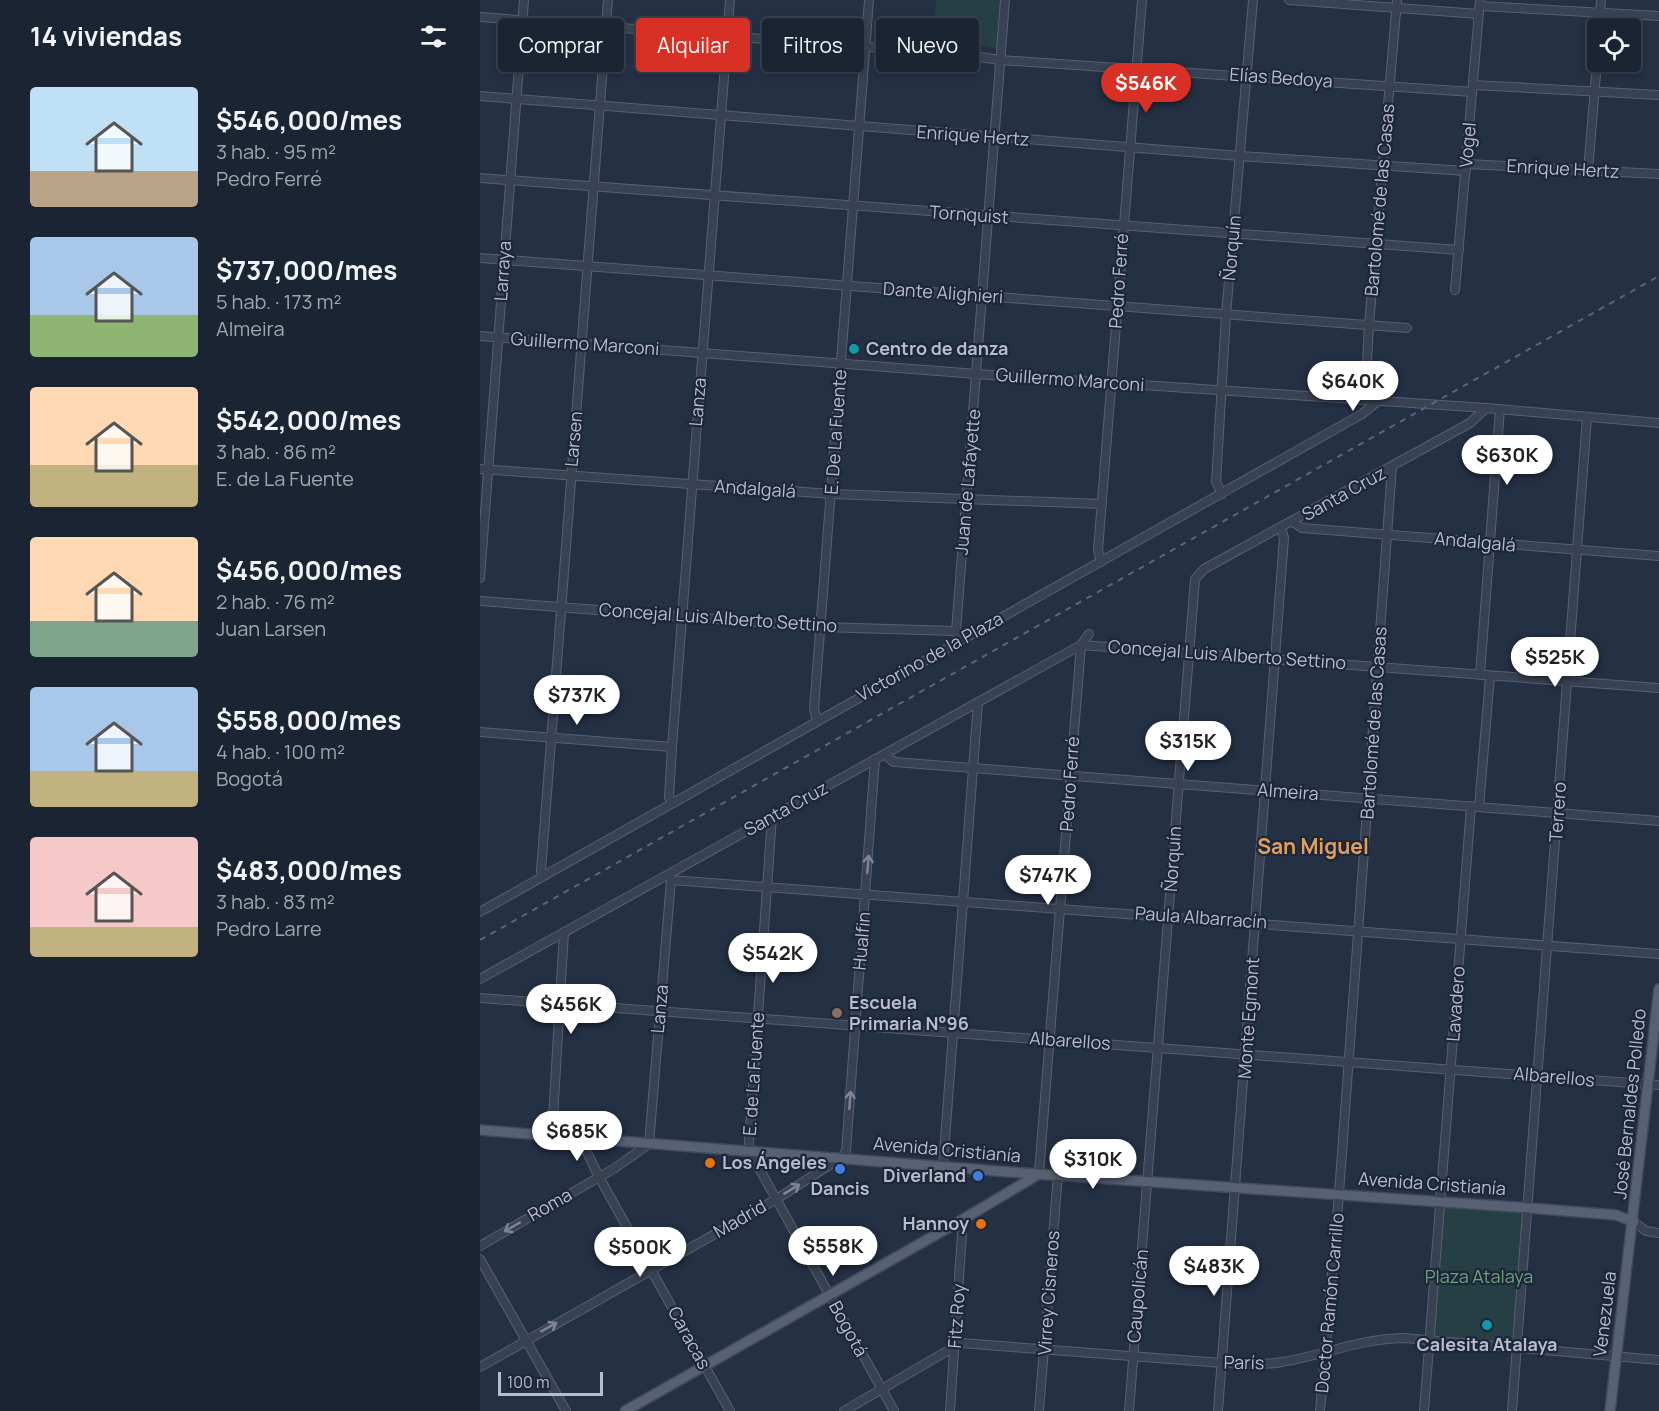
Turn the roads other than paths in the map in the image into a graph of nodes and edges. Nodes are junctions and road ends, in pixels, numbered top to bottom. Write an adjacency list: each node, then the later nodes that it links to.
1 (524, 0): 15 (street, Larraya)
2 (608, 0): 16 (street, Larsen)
3 (730, 0): 17 (street, Lanza)
4 (869, 0): 21 (street, E. De La Fuente)
5 (1005, 0): 22 (street, Juan de Lafayette)
6 (1142, 0): 23 (street, Pedro Ferré)
7 (1253, 0): 28 (street, Ñorquín)
8 (1289, 0): 10 (street)
9 (1601, 0): 12 (street)
10 (1397, 4): 11 (street); 29 (street, Bartolomé de las Casas)
11 (1480, 7): 12 (street); 30 (street, Vogel)
12 (1600, 12): 13 (street); 18 (street)
13 (1659, 16)
14 (480, 17): 19 (street, Elías Bedoya)
15 (523, 18)
16 (607, 18)
17 (728, 18)
18 (1600, 18)
19 (498, 19)
20 (750, 38): 21 (street, Elías Bedoya)
21 (866, 47): 22 (street, Elías Bedoya); 37 (street, E. De La Fuente)
22 (1000, 60): 23 (street, Elías Bedoya); 38 (street, Juan de Lafayette)
23 (1136, 68): 28 (street, Elías Bedoya); 39 (street, Pedro Ferré)
24 (518, 72): 34 (street, Larraya)
25 (603, 72): 35 (street, Larsen)
26 (724, 72): 36 (street, Lanza)
27 (1596, 72): 31 (street)
28 (1246, 76): 29 (street, Elías Bedoya); 40 (street, Ñorquín)
29 (1390, 86): 30 (street, Elías Bedoya); 41 (street, Bartolomé de las Casas)
30 (1472, 89): 31 (street, Elías Bedoya); 42 (street, Vogel)
31 (1594, 92): 32 (street, Elías Bedoya); 43 (street)
32 (1659, 95)
33 (480, 96): 34 (street, Enrique Hertz)
34 (516, 99): 35 (street, Enrique Hertz); 46 (street, Larraya)
35 (600, 106): 36 (street, Enrique Hertz); 47 (street, Larsen)
36 (721, 114): 37 (street, Enrique Hertz); 48 (street, Lanza)
37 (860, 127): 38 (street, Enrique Hertz); 49 (street, E. De La Fuente)
38 (994, 137): 39 (street, Enrique Hertz); 50 (street, Juan de Lafayette)
39 (1130, 147): 40 (street, Enrique Hertz); 51 (street, Pedro Ferré)
40 (1240, 156): 41 (street, Enrique Hertz); 52 (street, Ñorquín)
41 (1383, 166): 42 (street, Enrique Hertz); 53 (street, Bartolomé de las Casas)
42 (1467, 167): 43 (street, Enrique Hertz); 54 (street, Vogel)
43 (1588, 171): 44 (street, Enrique Hertz)
44 (1659, 174)
45 (480, 178): 46 (street, Tornquist)
46 (510, 179): 47 (street, Tornquist); 56 (street, Larraya)
47 (592, 186): 48 (street, Tornquist); 57 (street, Larsen)
48 (714, 196): 49 (street, Tornquist); 58 (street, Lanza)
49 (853, 206): 50 (street, Tornquist); 59 (street, E. De La Fuente)
50 (988, 216): 51 (street, Tornquist); 61 (street, Juan de Lafayette)
51 (1124, 226): 52 (street, Tornquist); 62 (street, Pedro Ferré)
52 (1233, 235): 53 (street, Tornquist); 63 (street, Ñorquín)
53 (1376, 245): 54 (street, Tornquist); 64 (street, Bartolomé de las Casas)
54 (1459, 250): 60 (street, Vogel)
55 (480, 258): 56 (street, Dante Alighieri)
56 (503, 259): 57 (street, Dante Alighieri); 67 (street, Larraya)
57 (587, 264): 58 (street, Dante Alighieri); 68 (street, Larsen)
58 (708, 275): 59 (street, Dante Alighieri); 69 (street, Lanza)
59 (846, 286): 61 (street, Dante Alighieri); 70 (street, E. De La Fuente)
60 (1455, 290)
61 (982, 296): 62 (street, Dante Alighieri); 71 (street, Juan de Lafayette)
62 (1117, 306): 63 (street, Dante Alighieri); 72 (street, Pedro Ferré)
63 (1226, 315): 64 (street, Dante Alighieri); 73 (street, Ñorquín)
64 (1369, 325): 65 (street, Dante Alighieri); 74 (street, Bartolomé de las Casas)
65 (1407, 328)
66 (480, 336): 67 (street, Guillermo Marconi)
67 (498, 337): 68 (street, Guillermo Marconi); 81 (street, Larraya)
68 (582, 342): 69 (street, Guillermo Marconi); 82 (street, Larsen)
69 (703, 353): 70 (street, Guillermo Marconi); 83 (street, Lanza)
70 (840, 364): 71 (street, Guillermo Marconi); 84 (street, E. De La Fuente)
71 (977, 374): 72 (street, Guillermo Marconi); 86 (street, Juan de Lafayette)
72 (1112, 382): 73 (street, Guillermo Marconi); 87 (street, Pedro Ferré)
73 (1221, 390): 74 (street, Guillermo Marconi); 85 (street, Ñorquín)
74 (1365, 400): 75 (street, Guillermo Marconi)
75 (1378, 401): 76 (street, Guillermo Marconi); 85 (street, Victorino de la Plaza)
76 (1486, 408): 77 (street, Guillermo Marconi); 80 (street, Santa Cruz)
77 (1500, 409): 78 (street, Guillermo Marconi); 91 (street)
78 (1587, 417): 79 (street, Guillermo Marconi); 92 (street, Terrero)
79 (1659, 423)
80 (1392, 467): 88 (street, Santa Cruz); 90 (street, Bartolomé de las Casas)
81 (484, 470): 82 (street, Andalgalá); 96 (street, Larraya)
82 (571, 476): 83 (street, Andalgalá); 98 (street, Larsen)
83 (691, 485): 84 (street, Andalgalá); 99 (street, Lanza)
84 (832, 494): 86 (street, Andalgalá); 100 (street, E. De La Fuente)
85 (1222, 494): 94 (street, Victorino de la Plaza)
86 (967, 500): 87 (street, Andalgalá); 101 (street, Juan de Lafayette)
87 (1102, 504): 94 (street, Pedro Ferré)
88 (1293, 522): 89 (street, Santa Cruz); 90 (street, Andalgalá)
89 (1281, 528): 95 (street, Santa Cruz); 106 (street, Monte Egmont)
90 (1388, 535): 91 (street, Andalgalá); 107 (street, Bartolomé de las Casas)
91 (1490, 543): 92 (street, Andalgalá); 108 (street)
92 (1578, 551): 93 (street, Andalgalá); 110 (street, Terrero)
93 (1659, 556)
94 (1101, 562): 103 (street, Victorino de la Plaza)
95 (1198, 574): 105 (street, Ñorquín)
96 (480, 578)
97 (480, 601): 98 (street, Concejal Luis Alberto Settino)
98 (561, 605): 99 (street, Concejal Luis Alberto Settino); 115 (street, Larsen)
99 (683, 616): 100 (street, Concejal Luis Alberto Settino); 116 (street, Lanza)
100 (821, 627): 101 (street, Concejal Luis Alberto Settino); 113 (street, E. De La Fuente)
101 (956, 631): 103 (street, Juan de Lafayette)
102 (1089, 634): 104 (street, Santa Cruz)
103 (960, 641): 113 (street, Victorino de la Plaza)
104 (1081, 645): 105 (street, Concejal Luis Alberto Settino); 112 (street, Santa Cruz); 120 (street, Pedro Ferré)
105 (1188, 652): 106 (street, Concejal Luis Alberto Settino); 121 (street, Ñorquín)
106 (1275, 658): 107 (street, Concejal Luis Alberto Settino); 122 (street, Monte Egmont)
107 (1378, 668): 108 (street, Concejal Luis Alberto Settino); 123 (street, Bartolomé de las Casas)
108 (1480, 675): 109 (street, Concejal Luis Alberto Settino)
109 (1490, 676): 110 (street, Concejal Luis Alberto Settino); 125 (street, Lavadero)
110 (1569, 681): 111 (street, Concejal Luis Alberto Settino); 126 (street, Terrero)
111 (1659, 688)
112 (978, 702): 117 (street, Santa Cruz); 119 (street)
113 (817, 720): 124 (street, Victorino de la Plaza)
114 (480, 732): 115 (street)
115 (551, 737): 116 (street); 129 (street, Larsen)
116 (672, 747): 124 (street, Lanza)
117 (884, 754): 118 (street, Santa Cruz); 119 (street, Almeira)
118 (875, 759): 127 (street, Santa Cruz); 132 (street, Hualfin, one-way to 118)
119 (972, 769): 120 (street, Almeira); 133 (street)
120 (1071, 776): 121 (street, Almeira); 134 (street, Pedro Ferré)
121 (1178, 784): 122 (street, Almeira); 136 (street, Ñorquín)
122 (1266, 791): 123 (street, Almeira); 137 (street, Monte Egmont)
123 (1369, 798): 125 (street, Almeira); 138 (street, Bartolomé de las Casas)
124 (672, 803): 129 (street, Victorino de la Plaza)
125 (1475, 806): 126 (street, Almeira); 140 (street, Lavadero)
126 (1558, 813): 128 (street, Almeira); 141 (street, Terrero)
127 (772, 817): 130 (street, Santa Cruz); 131 (street, E. de La Fuente)
128 (1659, 821)
129 (543, 877): 135 (street, Victorino de la Plaza)
130 (669, 877): 131 (street, Paula Albarracín); 139 (street, Santa Cruz); 147 (street, Lanza)
131 (768, 886): 132 (street, Paula Albarracín); 148 (street, E. de La Fuente)
132 (866, 893): 133 (street, Paula Albarracín); 149 (street, Hualfin)
133 (962, 901): 134 (street, Paula Albarracín); 150 (street)
134 (1061, 908): 136 (street, Paula Albarracín); 151 (street, Pedro Ferré)
135 (480, 912)
136 (1168, 916): 137 (street, Paula Albarracín); 152 (street, Ñorquín)
137 (1256, 922): 138 (street, Paula Albarracín); 153 (street, Monte Egmont)
138 (1359, 930): 140 (street, Paula Albarracín); 154 (street, Bartolomé de las Casas)
139 (564, 932): 143 (street, Santa Cruz); 146 (street)
140 (1460, 938): 141 (street, Paula Albarracín); 155 (street, Lavadero)
141 (1549, 945): 142 (street, Paula Albarracín); 156 (street, Terrero)
142 (1659, 954)
143 (480, 979)
144 (1659, 989): 157 (main road, José Bernaldes Polledo)
145 (480, 998): 146 (street, Albarellos)
146 (560, 1003): 147 (street, Albarellos); 159 (street)
147 (660, 1012): 148 (street, Albarellos); 161 (street, Lanza)
148 (757, 1018): 149 (street, Albarellos); 162 (street, E. de La Fuente)
149 (855, 1025): 150 (street, Albarellos); 163 (street, Hualfin, one-way to 149)
150 (954, 1033): 151 (street, Albarellos); 164 (street)
151 (1051, 1040): 152 (street, Albarellos); 165 (street, Pedro Ferré)
152 (1158, 1048): 153 (street, Albarellos); 168 (street, Ñorquín)
153 (1246, 1053): 154 (street, Albarellos); 169 (street, Monte Egmont)
154 (1349, 1061): 155 (street, Albarellos); 170 (street, Bartolomé de las Casas)
155 (1451, 1068): 156 (street, Albarellos); 172 (street, Lavadero)
156 (1539, 1075): 157 (street, Albarellos); 173 (street, Terrero)
157 (1654, 1085): 175 (main road, José Bernaldes Polledo)
158 (480, 1130): 159 (main road, Avenida Cristianía)
159 (552, 1135): 160 (main road, Avenida Cristianía)
160 (580, 1138): 161 (main road, Avenida Cristianía); 167 (street, Caracas)
161 (649, 1143): 162 (main road, Avenida Cristianía); 167 (street, Roma)
162 (750, 1152): 163 (main road, Avenida Cristianía); 171 (street, Bogotá)
163 (842, 1157): 164 (main road, Avenida Cristianía); 171 (street, Madrid, one-way to 163)
164 (944, 1166): 165 (main road, Avenida Cristianía)
165 (1039, 1173): 166 (main road, Avenida Cristianía); 174 (main road)
166 (1058, 1174): 168 (main road, Avenida Cristianía); 185 (street, Virrey Cisneros)
167 (599, 1177): 177 (street, Roma, one-way to 177); 179 (street, Caracas)
168 (1147, 1180): 169 (main road, Avenida Cristianía); 187 (street, Caupolicán)
169 (1236, 1186): 170 (main road, Avenida Cristianía); 190 (street, Monte Egmont)
170 (1339, 1194): 172 (main road, Avenida Cristianía); 186 (street, Doctor Ramón Carrillo)
171 (775, 1200): 179 (street, Madrid); 180 (street, Bogotá)
172 (1441, 1201): 173 (main road, Avenida Cristianía); 182 (street, Lavadero)
173 (1529, 1208): 175 (main road, Avenida Cristianía); 184 (street, Terrero)
174 (960, 1221): 180 (main road); 183 (street, Fitz Roy)
175 (1634, 1222): 176 (street, Avenida Cristianía); 188 (main road, Venezuela)
176 (1659, 1233)
177 (480, 1246)
178 (480, 1259): 181 (street)
179 (650, 1270): 181 (street, Madrid, one-way to 179); 192 (street, Caracas)
180 (829, 1295): 192 (main road); 193 (street, Bogotá)
181 (526, 1340): 191 (street, Madrid); 194 (street)
182 (1430, 1340): 184 (street, París); 186 (street, París); 204 (street, Lavadero)
183 (955, 1347): 185 (street, París); 193 (street, París); 199 (street, Fitz Roy)
184 (1518, 1347): 188 (street, París); 205 (street, Terrero)
185 (1044, 1349): 187 (street, París); 200 (street, Virrey Cisneros)
186 (1325, 1350): 190 (street, París); 203 (street, Doctor Ramón Carrillo)
187 (1133, 1356): 190 (street, París); 201 (street, Caupolicán)
188 (1616, 1357): 189 (street, París); 206 (main road, Venezuela)
189 (1659, 1360)
190 (1222, 1363): 202 (street, Monte Egmont)
191 (480, 1366)
192 (704, 1366): 195 (main road); 196 (street, Caracas)
193 (882, 1390): 197 (street, París); 198 (street, Bogotá)
194 (566, 1411)
195 (625, 1411)
196 (729, 1411)
197 (844, 1411)
198 (894, 1411)
199 (950, 1411)
200 (1039, 1411)
201 (1129, 1411)
202 (1218, 1411)
203 (1320, 1411)
204 (1424, 1411)
205 (1512, 1411)
206 (1610, 1411)

